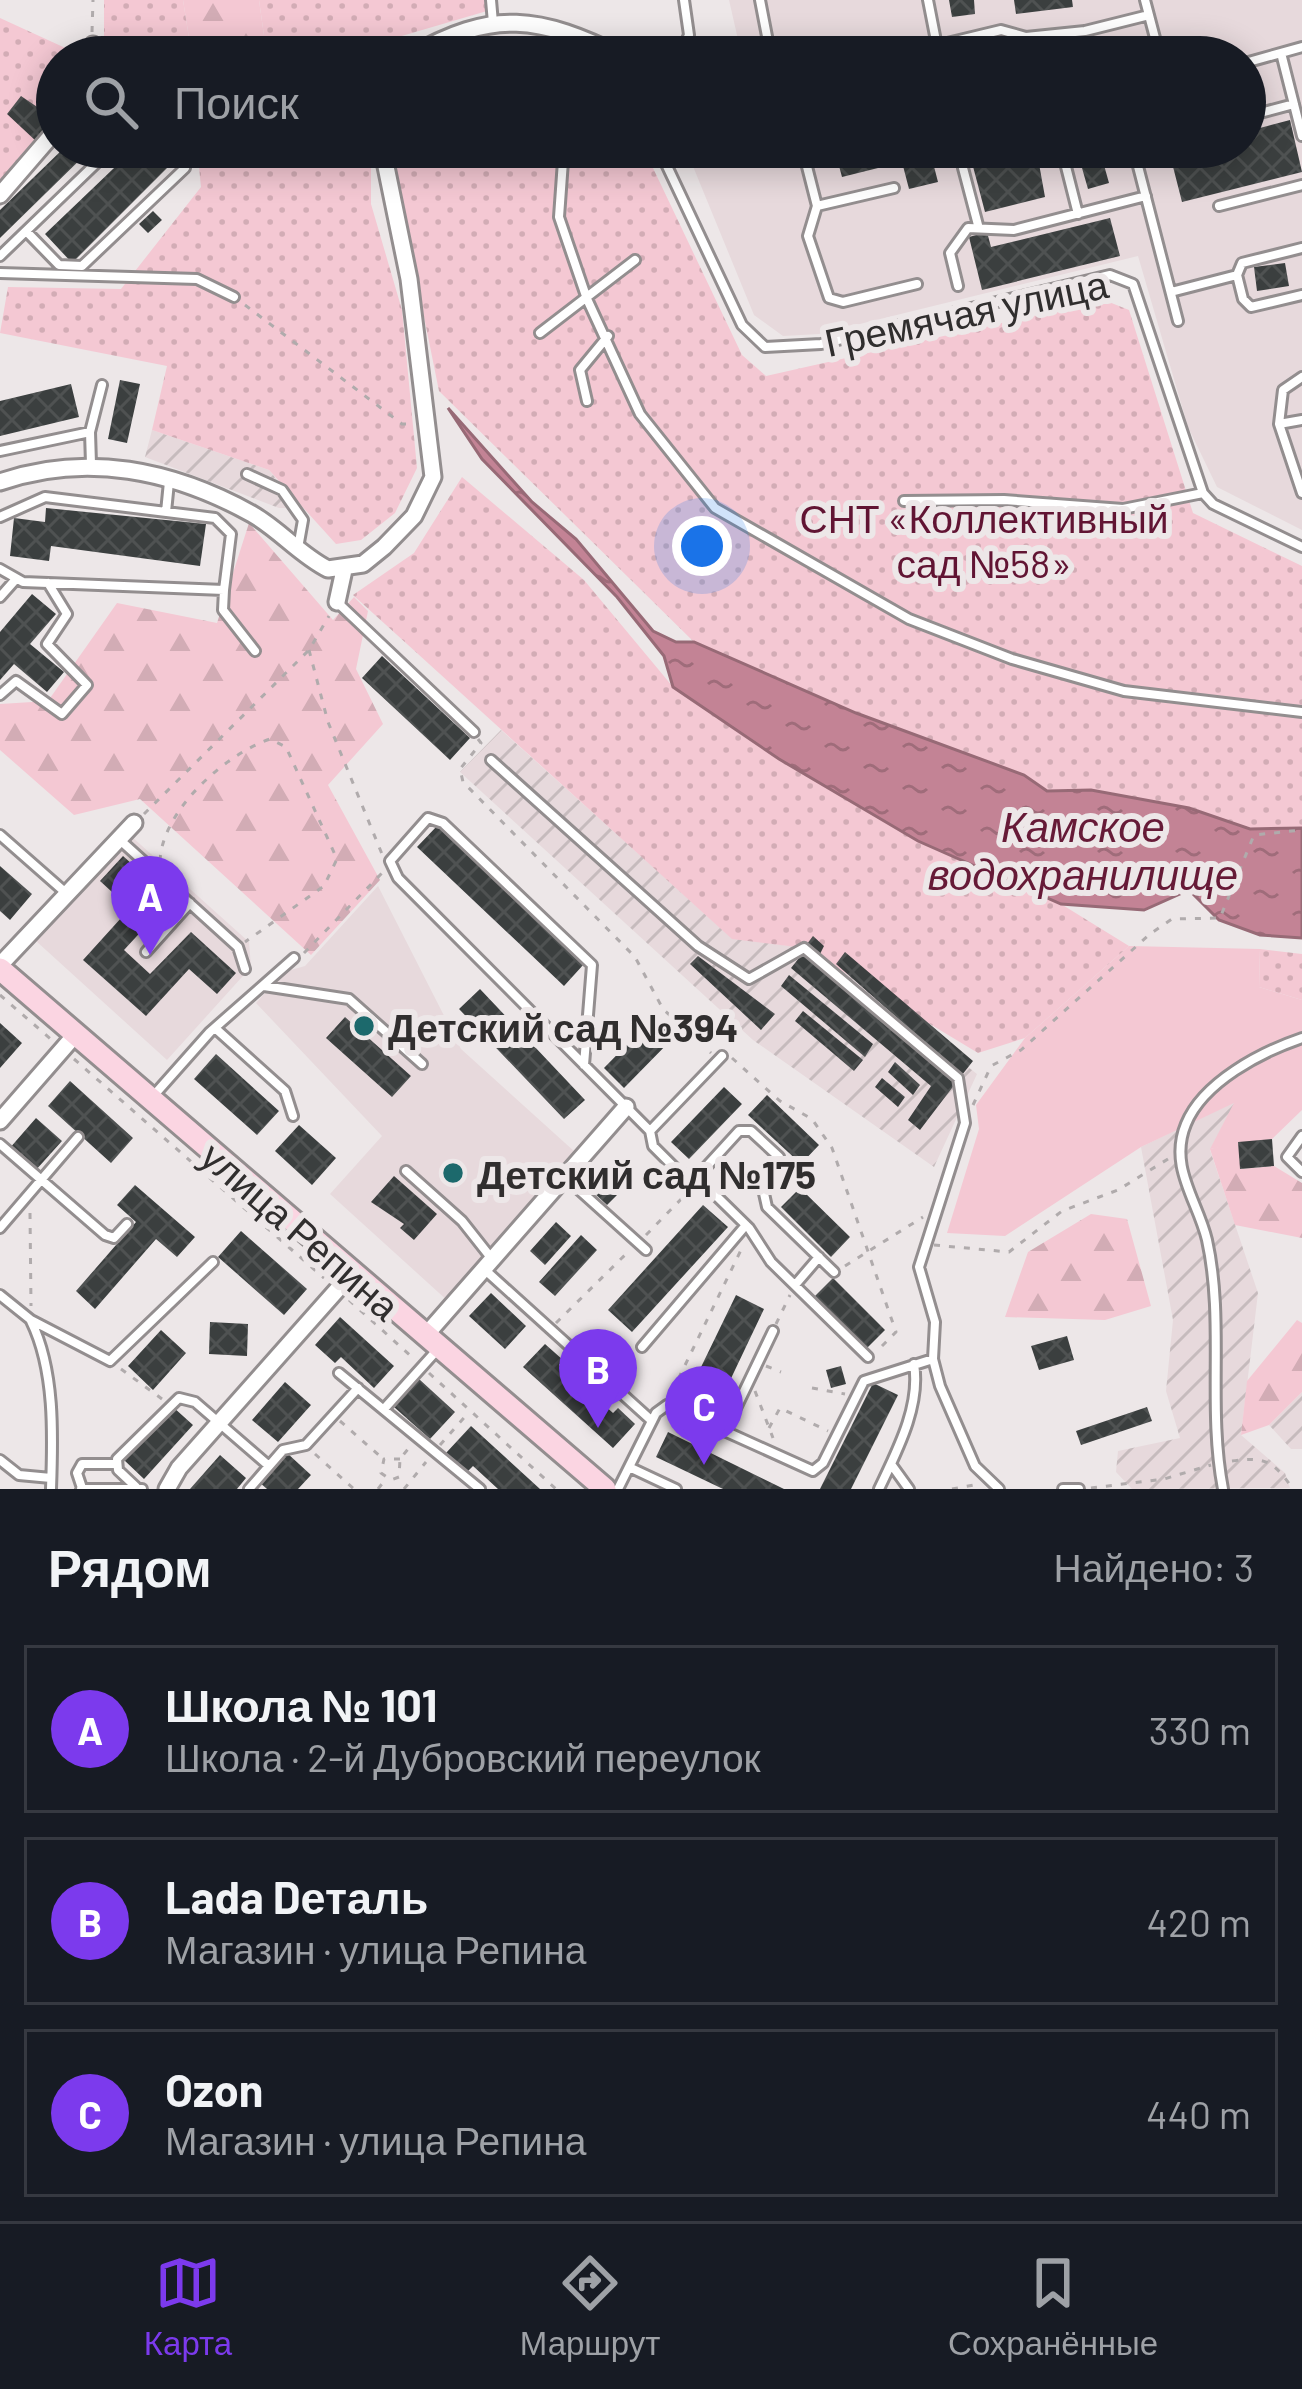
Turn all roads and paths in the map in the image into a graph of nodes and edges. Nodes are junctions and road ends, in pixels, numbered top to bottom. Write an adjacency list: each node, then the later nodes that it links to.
1 (93, 0): 10 (path)
2 (491, 0): 8 (lane)
3 (684, 0): 14 (lane)
4 (763, 0): 15 (lane)
5 (928, 0): 16 (lane)
6 (1145, 0): 7 (lane)
7 (1149, 15): 19 (lane); 20 (lane)
8 (494, 25): 9 (street); 11 (street)
9 (573, 33): 12 (lane); 13 (street)
10 (92, 36)
11 (456, 36)
12 (572, 36)
13 (579, 36)
14 (689, 36)
15 (768, 36)
16 (935, 36)
17 (977, 36): 18 (lane)
18 (1022, 36)
19 (1036, 36)
20 (1154, 36)
21 (1302, 47): 22 (lane)
22 (1281, 53): 23 (lane); 24 (lane)
23 (1266, 57)
24 (1294, 104): 25 (lane); 26 (lane)
25 (1266, 111)
26 (1302, 136)
27 (36, 153): 39 (street)
28 (90, 168): 45 (lane)
29 (185, 168): 45 (lane)
30 (386, 168): 64 (street)
31 (562, 168): 56 (lane)
32 (668, 168): 72 (lane, Гремячая улица)
33 (808, 168): 41 (lane)
34 (963, 168): 44 (lane)
35 (1066, 168): 43 (lane)
36 (1139, 168): 40 (lane)
37 (1302, 184): 42 (lane)
38 (894, 188): 41 (lane)
39 (0, 195)
40 (1146, 196): 43 (lane); 53 (lane)
41 (817, 206): 51 (lane)
42 (1219, 206)
43 (1078, 214): 44 (lane)
44 (978, 225): 52 (lane)
45 (26, 231): 47 (lane)
46 (1302, 248): 50 (lane)
47 (0, 256)
48 (635, 260): 56 (lane)
49 (0, 273): 55 (lane)
50 (1237, 275): 53 (lane); 54 (lane)
51 (917, 284)
52 (958, 286)
53 (1171, 292): 57 (lane)
54 (1302, 295)
55 (234, 297): 64 (path)
56 (587, 299): 58 (lane); 59 (lane)
57 (1178, 321)
58 (539, 332)
59 (608, 336): 62 (lane); 89 (lane)
60 (1302, 376): 65 (lane)
61 (102, 385): 66 (lane)
62 (587, 400)
63 (1302, 420): 65 (lane)
64 (427, 423): 80 (street)
65 (1279, 424): 73 (lane)
66 (90, 431): 67 (lane); 68 (lane)
67 (0, 451)
68 (91, 464): 70 (street); 71 (street)
69 (247, 474): 78 (lane)
70 (170, 480): 75 (lane); 78 (street)
71 (0, 482)
72 (1203, 493): 74 (lane); 77 (lane)
73 (1302, 493)
74 (904, 502)
75 (166, 512): 76 (lane); 83 (lane)
76 (0, 517)
77 (1302, 548)
78 (298, 550): 80 (street)
79 (0, 569): 81 (lane)
80 (344, 570): 85 (street)
81 (16, 579): 82 (lane); 84 (lane)
82 (48, 583): 83 (lane); 88 (lane)
83 (224, 590): 87 (lane)
84 (0, 597)
85 (337, 602): 86 (path); 90 (lane)
86 (309, 650): 92 (path); 96 (path)
87 (255, 651)
88 (0, 694)
89 (1302, 712)
90 (474, 732): 110 (path)
91 (490, 760): 117 (lane)
92 (134, 823): 95 (street)
93 (1302, 830): 117 (path)
94 (0, 835): 98 (lane)
95 (119, 839): 97 (lane); 98 (street)
96 (389, 866): 102 (path); 112 (lane); 112 (lane)
97 (160, 876): 99 (lane); 100 (path)
98 (67, 894): 103 (street)
99 (190, 904): 100 (lane); 101 (lane)
100 (238, 946): 104 (lane)
101 (146, 952)
102 (294, 958): 105 (lane)
103 (0, 967): 109 (main road, улица Репина)
104 (244, 969)
105 (262, 986): 107 (lane); 111 (lane)
106 (0, 995): 109 (path)
107 (215, 1028): 113 (lane); 115 (lane)
108 (1302, 1038): 122 (lane)
109 (69, 1042): 113 (main road, улица Репина); 116 (street); 140 (path)
110 (722, 1056): 118 (lane); 135 (path)
111 (422, 1064)
112 (584, 1065): 114 (lane)
113 (150, 1100): 140 (main road, улица Репина)
114 (626, 1107): 118 (lane); 125 (street)
115 (293, 1116)
116 (0, 1120)
117 (965, 1123): 129 (lane)
118 (650, 1131): 126 (lane)
119 (1302, 1136): 124 (lane)
120 (78, 1137): 127 (lane)
121 (0, 1144): 127 (lane)
122 (1179, 1152): 133 (path); 176 (lane)
123 (406, 1171): 138 (lane)
124 (1302, 1172)
125 (566, 1177): 134 (lane); 138 (street)
126 (697, 1177): 132 (lane); 136 (lane)
127 (41, 1180): 128 (lane); 130 (lane)
128 (29, 1194): 131 (lane); 144 (path)
129 (940, 1207): 133 (lane); 135 (path)
130 (127, 1224)
131 (0, 1228)
132 (748, 1228): 141 (lane); 148 (lane); 162 (path)
133 (925, 1245): 150 (lane)
134 (646, 1250)
135 (868, 1253): 139 (path); 149 (path)
136 (819, 1257): 139 (lane); 141 (lane)
137 (213, 1262): 151 (lane)
138 (488, 1264): 145 (lane); 147 (street)
139 (834, 1271)
140 (345, 1282): 147 (main road, улица Репина); 154 (path); 166 (street)
141 (795, 1286): 146 (path); 149 (lane)
142 (0, 1295): 144 (lane)
143 (570, 1307): 145 (path)
144 (31, 1319): 151 (lane); 184 (lane)
145 (550, 1328): 165 (lane)
146 (772, 1331): 152 (lane)
147 (432, 1342): 154 (lane); 187 (main road, улица Репина)
148 (642, 1347)
149 (868, 1357)
150 (933, 1359): 153 (lane); 185 (lane)
151 (110, 1361): 161 (path)
152 (758, 1363): 155 (path); 157 (lane)
153 (914, 1364): 160 (lane); 178 (lane)
154 (422, 1367): 163 (lane); 194 (path)
155 (781, 1372)
156 (339, 1373): 158 (lane)
157 (750, 1377): 167 (path); 168 (lane)
158 (358, 1388): 163 (lane); 164 (lane)
159 (812, 1388): 160 (path)
160 (857, 1393): 169 (lane)
161 (168, 1403): 166 (lane); 177 (lane)
162 (667, 1405): 165 (lane); 168 (lane)
163 (384, 1409): 170 (lane)
164 (333, 1415): 171 (lane); 173 (path)
165 (652, 1420): 180 (lane)
166 (219, 1423): 179 (lane); 189 (street)
167 (769, 1428): 169 (path); 172 (path)
168 (725, 1431): 172 (lane)
169 (837, 1435): 172 (lane)
170 (418, 1437): 174 (path); 193 (lane)
171 (306, 1445): 179 (lane); 191 (path)
172 (779, 1456)
173 (384, 1459): 174 (path); 182 (path)
174 (400, 1459): 181 (path)
175 (0, 1460): 184 (lane)
176 (1218, 1462): 200 (path); 201 (lane); 202 (path)
177 (115, 1464): 186 (lane); 188 (lane)
178 (891, 1464): 196 (lane); 197 (lane)
179 (268, 1466): 190 (lane)
180 (629, 1467): 187 (lane); 195 (lane)
181 (401, 1474): 182 (path); 183 (path)
182 (386, 1478): 192 (path)
183 (410, 1481)
184 (51, 1483)
185 (996, 1487): 198 (path)
186 (139, 1488): 188 (lane)
187 (605, 1488)
188 (82, 1489)
189 (167, 1489)
190 (249, 1489)
191 (354, 1489)
192 (378, 1489)
193 (480, 1489)
194 (556, 1489)
195 (676, 1489)
196 (879, 1489)
197 (909, 1489)
198 (952, 1489)
199 (1063, 1489): 200 (lane)
200 (1078, 1489)
201 (1223, 1489)
202 (1294, 1489)

